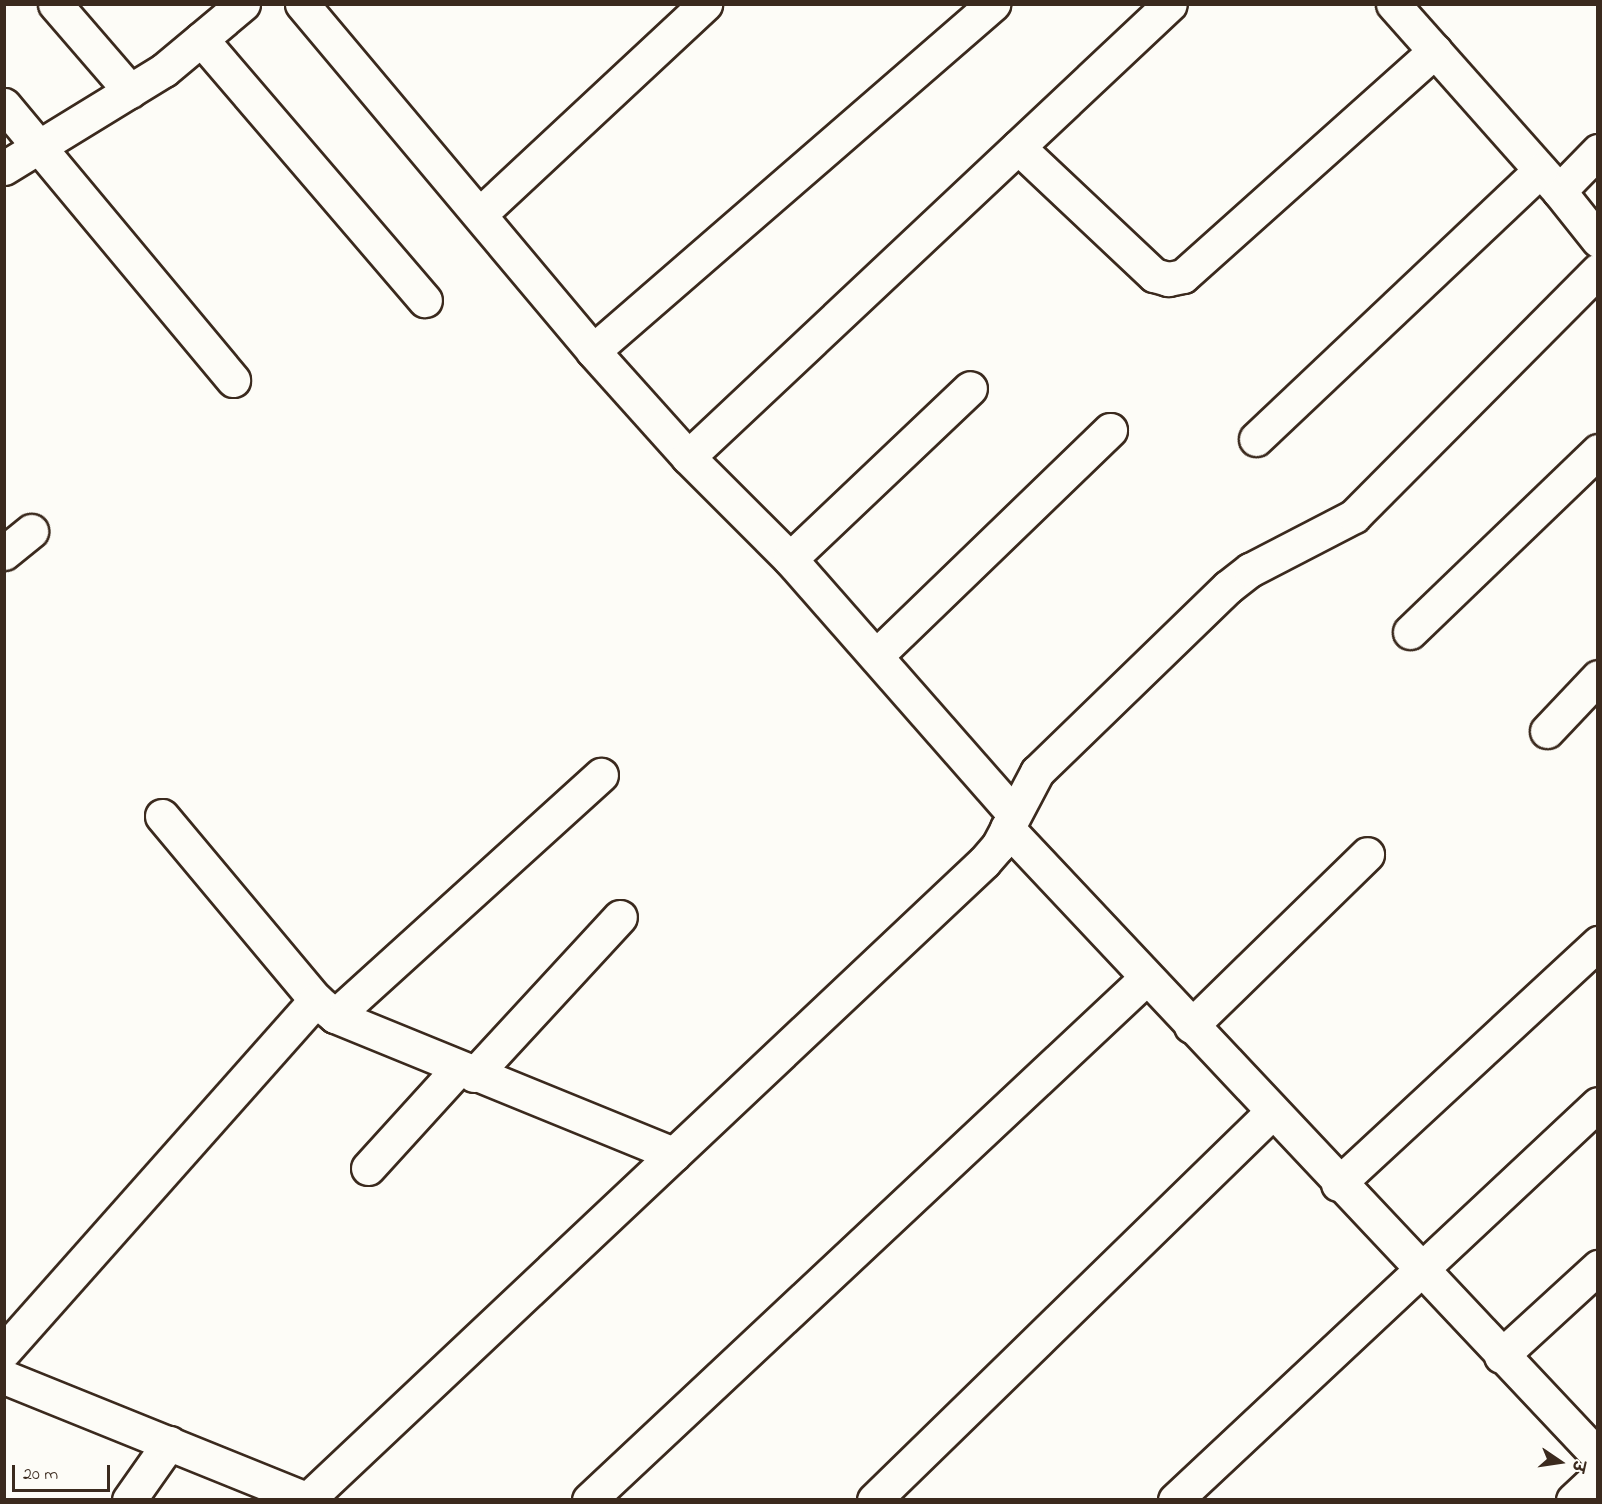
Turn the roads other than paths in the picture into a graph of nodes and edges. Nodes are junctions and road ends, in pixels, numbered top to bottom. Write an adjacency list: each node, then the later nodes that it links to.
1 (55, 4): 10 (street)
2 (243, 4): 8 (street)
3 (302, 4): 17 (street)
4 (705, 4): 17 (street)
5 (993, 4): 21 (street)
6 (1170, 4): 13 (street)
7 (1393, 4): 9 (street)
8 (201, 39): 10 (street); 20 (street)
9 (1435, 51): 13 (street); 16 (street)
10 (130, 91): 12 (street)
11 (4, 105): 12 (street)
12 (40, 146): 15 (street); 22 (street)
13 (1018, 147): 27 (street)
14 (1598, 151): 16 (street)
15 (4, 168)
16 (1550, 180): 18 (street); 25 (street)
17 (480, 214): 21 (street)
18 (1598, 240)
19 (1598, 270): 37 (street)
20 (425, 300)
21 (593, 351): 27 (street)
22 (233, 380)
23 (970, 388): 30 (street)
24 (1110, 430): 32 (street)
25 (1256, 439)
26 (1598, 451): 31 (street)
27 (688, 457): 30 (street)
28 (31, 531): 29 (street)
29 (4, 553)
30 (790, 560): 32 (street)
31 (1410, 632)
32 (877, 655): 37 (street)
33 (1598, 677): 34 (street)
34 (1546, 731)
35 (602, 775): 42 (street)
36 (162, 816): 42 (street)
37 (1010, 821): 41 (street); 47 (street)
38 (1367, 854): 43 (street)
39 (620, 917): 44 (street)
40 (1598, 943): 49 (street)
41 (1146, 978): 43 (street); 60 (street)
42 (326, 1008): 44 (street); 52 (street)
43 (1191, 1026): 46 (street)
44 (466, 1071): 47 (street); 48 (street)
45 (1598, 1104): 51 (street)
46 (1272, 1112): 49 (street); 61 (street)
47 (674, 1154): 58 (street)
48 (368, 1168)
49 (1338, 1184): 51 (street)
50 (1598, 1267): 53 (street)
51 (1419, 1270): 53 (street); 62 (street)
52 (4, 1351)
53 (1501, 1356): 56 (street)
54 (4, 1377): 55 (street)
55 (169, 1443): 58 (street); 59 (street)
56 (1598, 1456)
57 (1598, 1477): 63 (street)
58 (309, 1499)
59 (129, 1500)
60 (589, 1500)
61 (874, 1500)
62 (1175, 1500)
63 (1573, 1500)

